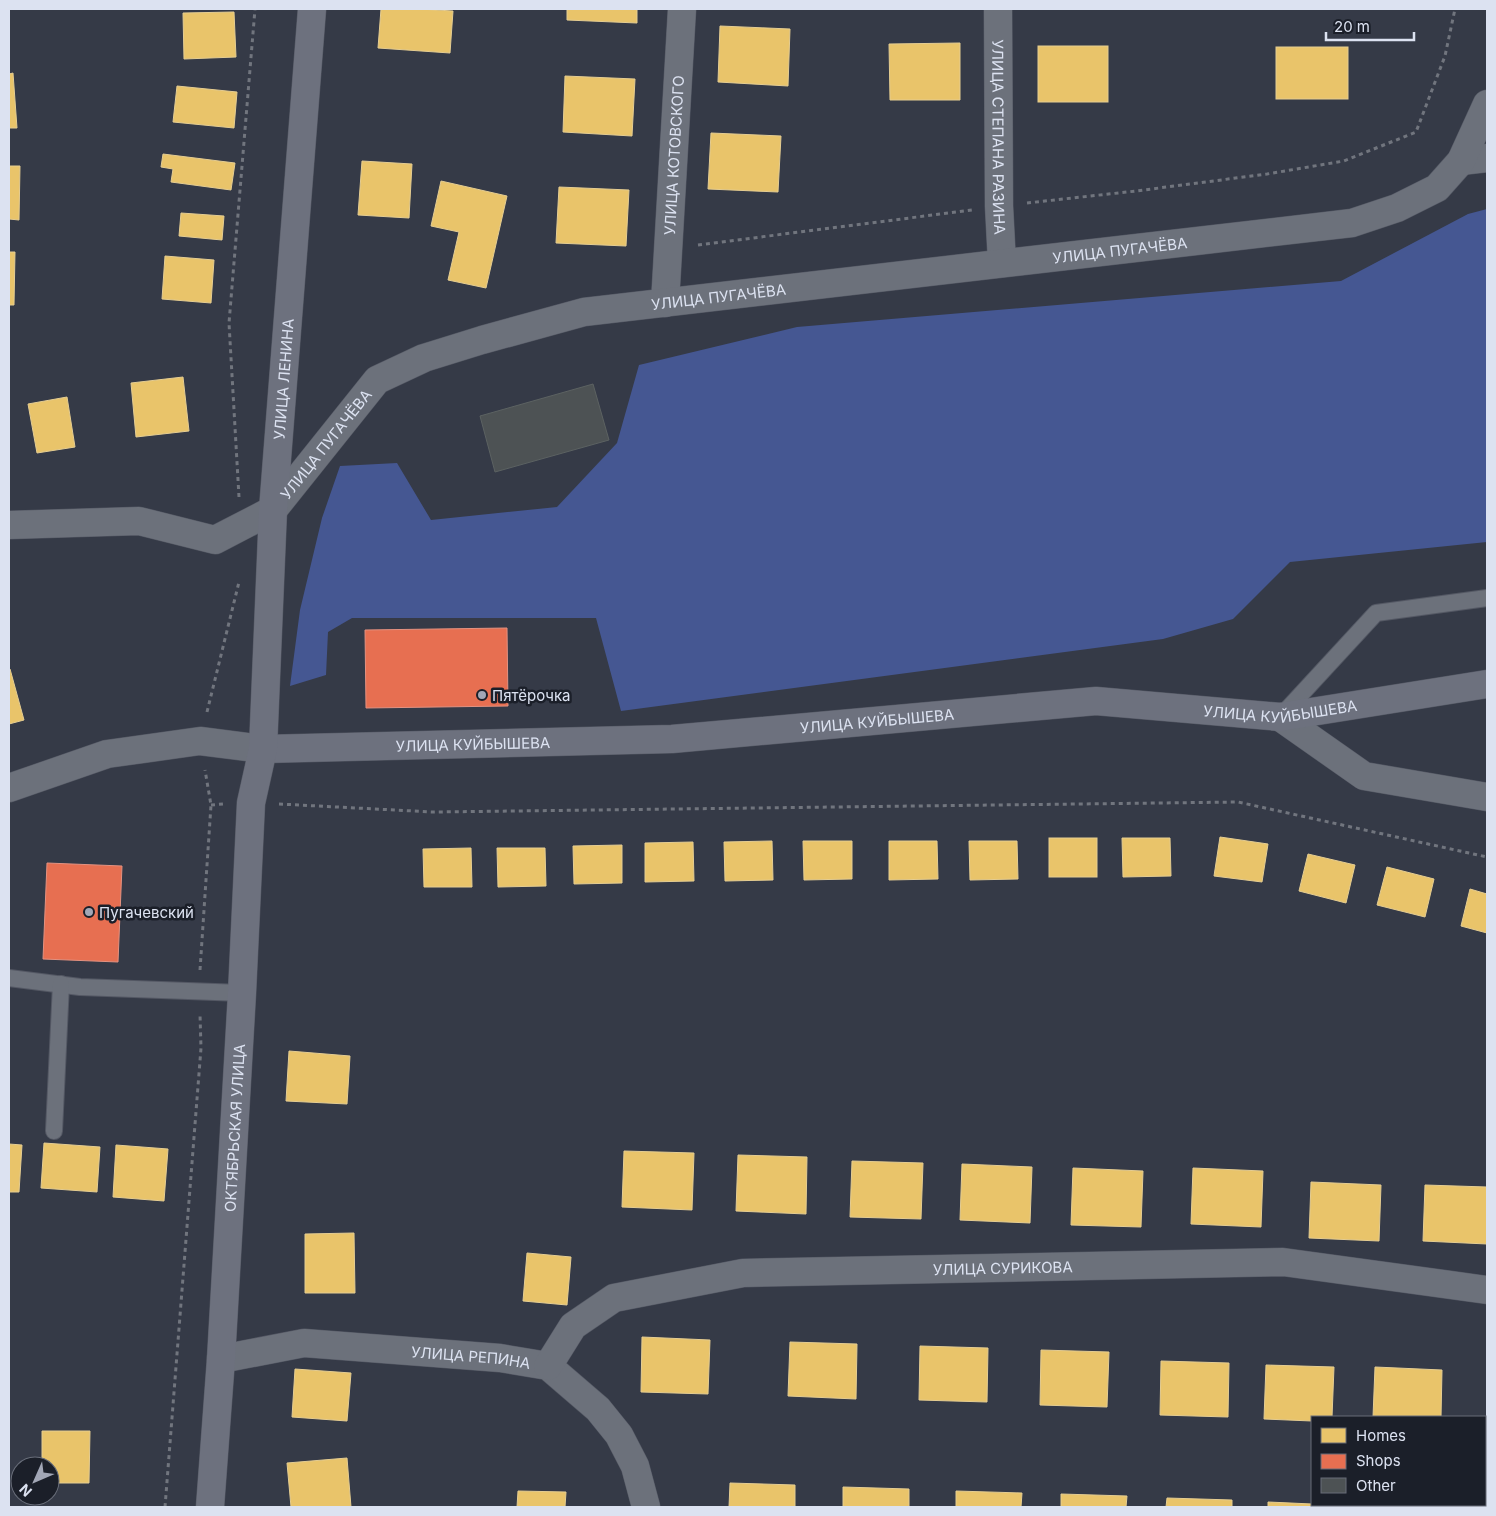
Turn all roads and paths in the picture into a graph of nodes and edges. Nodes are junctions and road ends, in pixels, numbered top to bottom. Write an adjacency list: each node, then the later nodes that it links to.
1 (312, 9): 11 (main road, УЛИЦА ЛЕНИНА)
2 (682, 9): 8 (street, УЛИЦА КОТОВСКОГО)
3 (998, 9): 7 (street, УЛИЦА СТЕПАНА РАЗИНА)
4 (1455, 9): 7 (path)
5 (1487, 104): 6 (street, УЛИЦА ПУГАЧЁВА)
6 (1474, 160): 9 (street, УЛИЦА ПУГАЧЁВА)
7 (999, 206): 8 (path); 9 (street, УЛИЦА СТЕПАНА РАЗИНА)
8 (669, 249): 10 (street, УЛИЦА КОТОВСКОГО)
9 (1002, 264): 10 (street, УЛИЦА ПУГАЧЁВА)
10 (665, 303): 11 (street, УЛИЦА ПУГАЧЁВА)
11 (273, 510): 12 (street, УЛИЦА ПУГАЧЁВА); 16 (main road, УЛИЦА ЛЕНИНА)
12 (9, 525)
13 (1487, 598): 15 (lane)
14 (1487, 684): 15 (main road, УЛИЦА КУЙБЫШЕВА)
15 (1280, 717): 16 (main road, УЛИЦА КУЙБЫШЕВА); 18 (street)
16 (263, 749): 17 (street); 19 (main road, ОКТЯБРЬСКАЯ УЛИЦА)
17 (9, 788)
18 (1487, 797)
19 (251, 803): 20 (path); 21 (path); 24 (main road, ОКТЯБРЬСКАЯ УЛИЦА)
20 (211, 804)
21 (1487, 857)
22 (9, 978): 23 (lane)
23 (62, 984): 24 (lane); 25 (lane)
24 (242, 993): 27 (main road, ОКТЯБРЬСКАЯ УЛИЦА)
25 (54, 1131)
26 (1487, 1290): 28 (street, УЛИЦА СУРИКОВА)
27 (221, 1359): 28 (street, УЛИЦА РЕПИНА); 29 (main road, ОКТЯБРЬСКАЯ УЛИЦА)
28 (548, 1366): 30 (street, УЛИЦА РЕПИНА)
29 (210, 1507)
30 (646, 1507)

